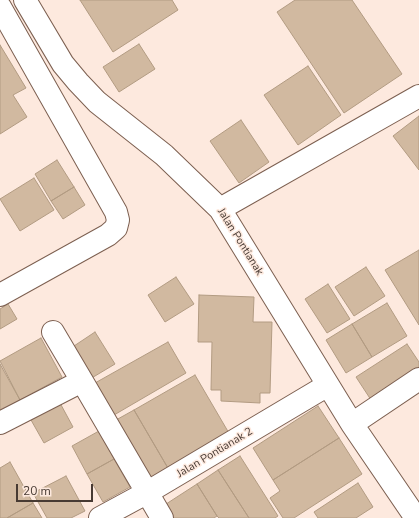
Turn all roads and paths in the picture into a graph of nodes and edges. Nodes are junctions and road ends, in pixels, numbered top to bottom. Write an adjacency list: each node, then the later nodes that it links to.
1 (25, 0): 4 (street, Jalan Pontianak)
2 (0, 7): 5 (street)
3 (419, 96): 4 (street)
4 (220, 209): 9 (street, Jalan Pontianak)
5 (0, 295)
6 (53, 332): 8 (street)
7 (419, 379): 11 (street)
8 (82, 381): 10 (street); 12 (street)
9 (328, 385): 11 (street, Jalan Pontianak); 12 (street, Jalan Pontianak 2)
10 (0, 423)
11 (352, 424): 15 (street, Jalan Pontianak)
12 (148, 492): 13 (street, Jalan Pontianak 2); 14 (street)
13 (100, 518)
14 (162, 518)
15 (416, 518)

